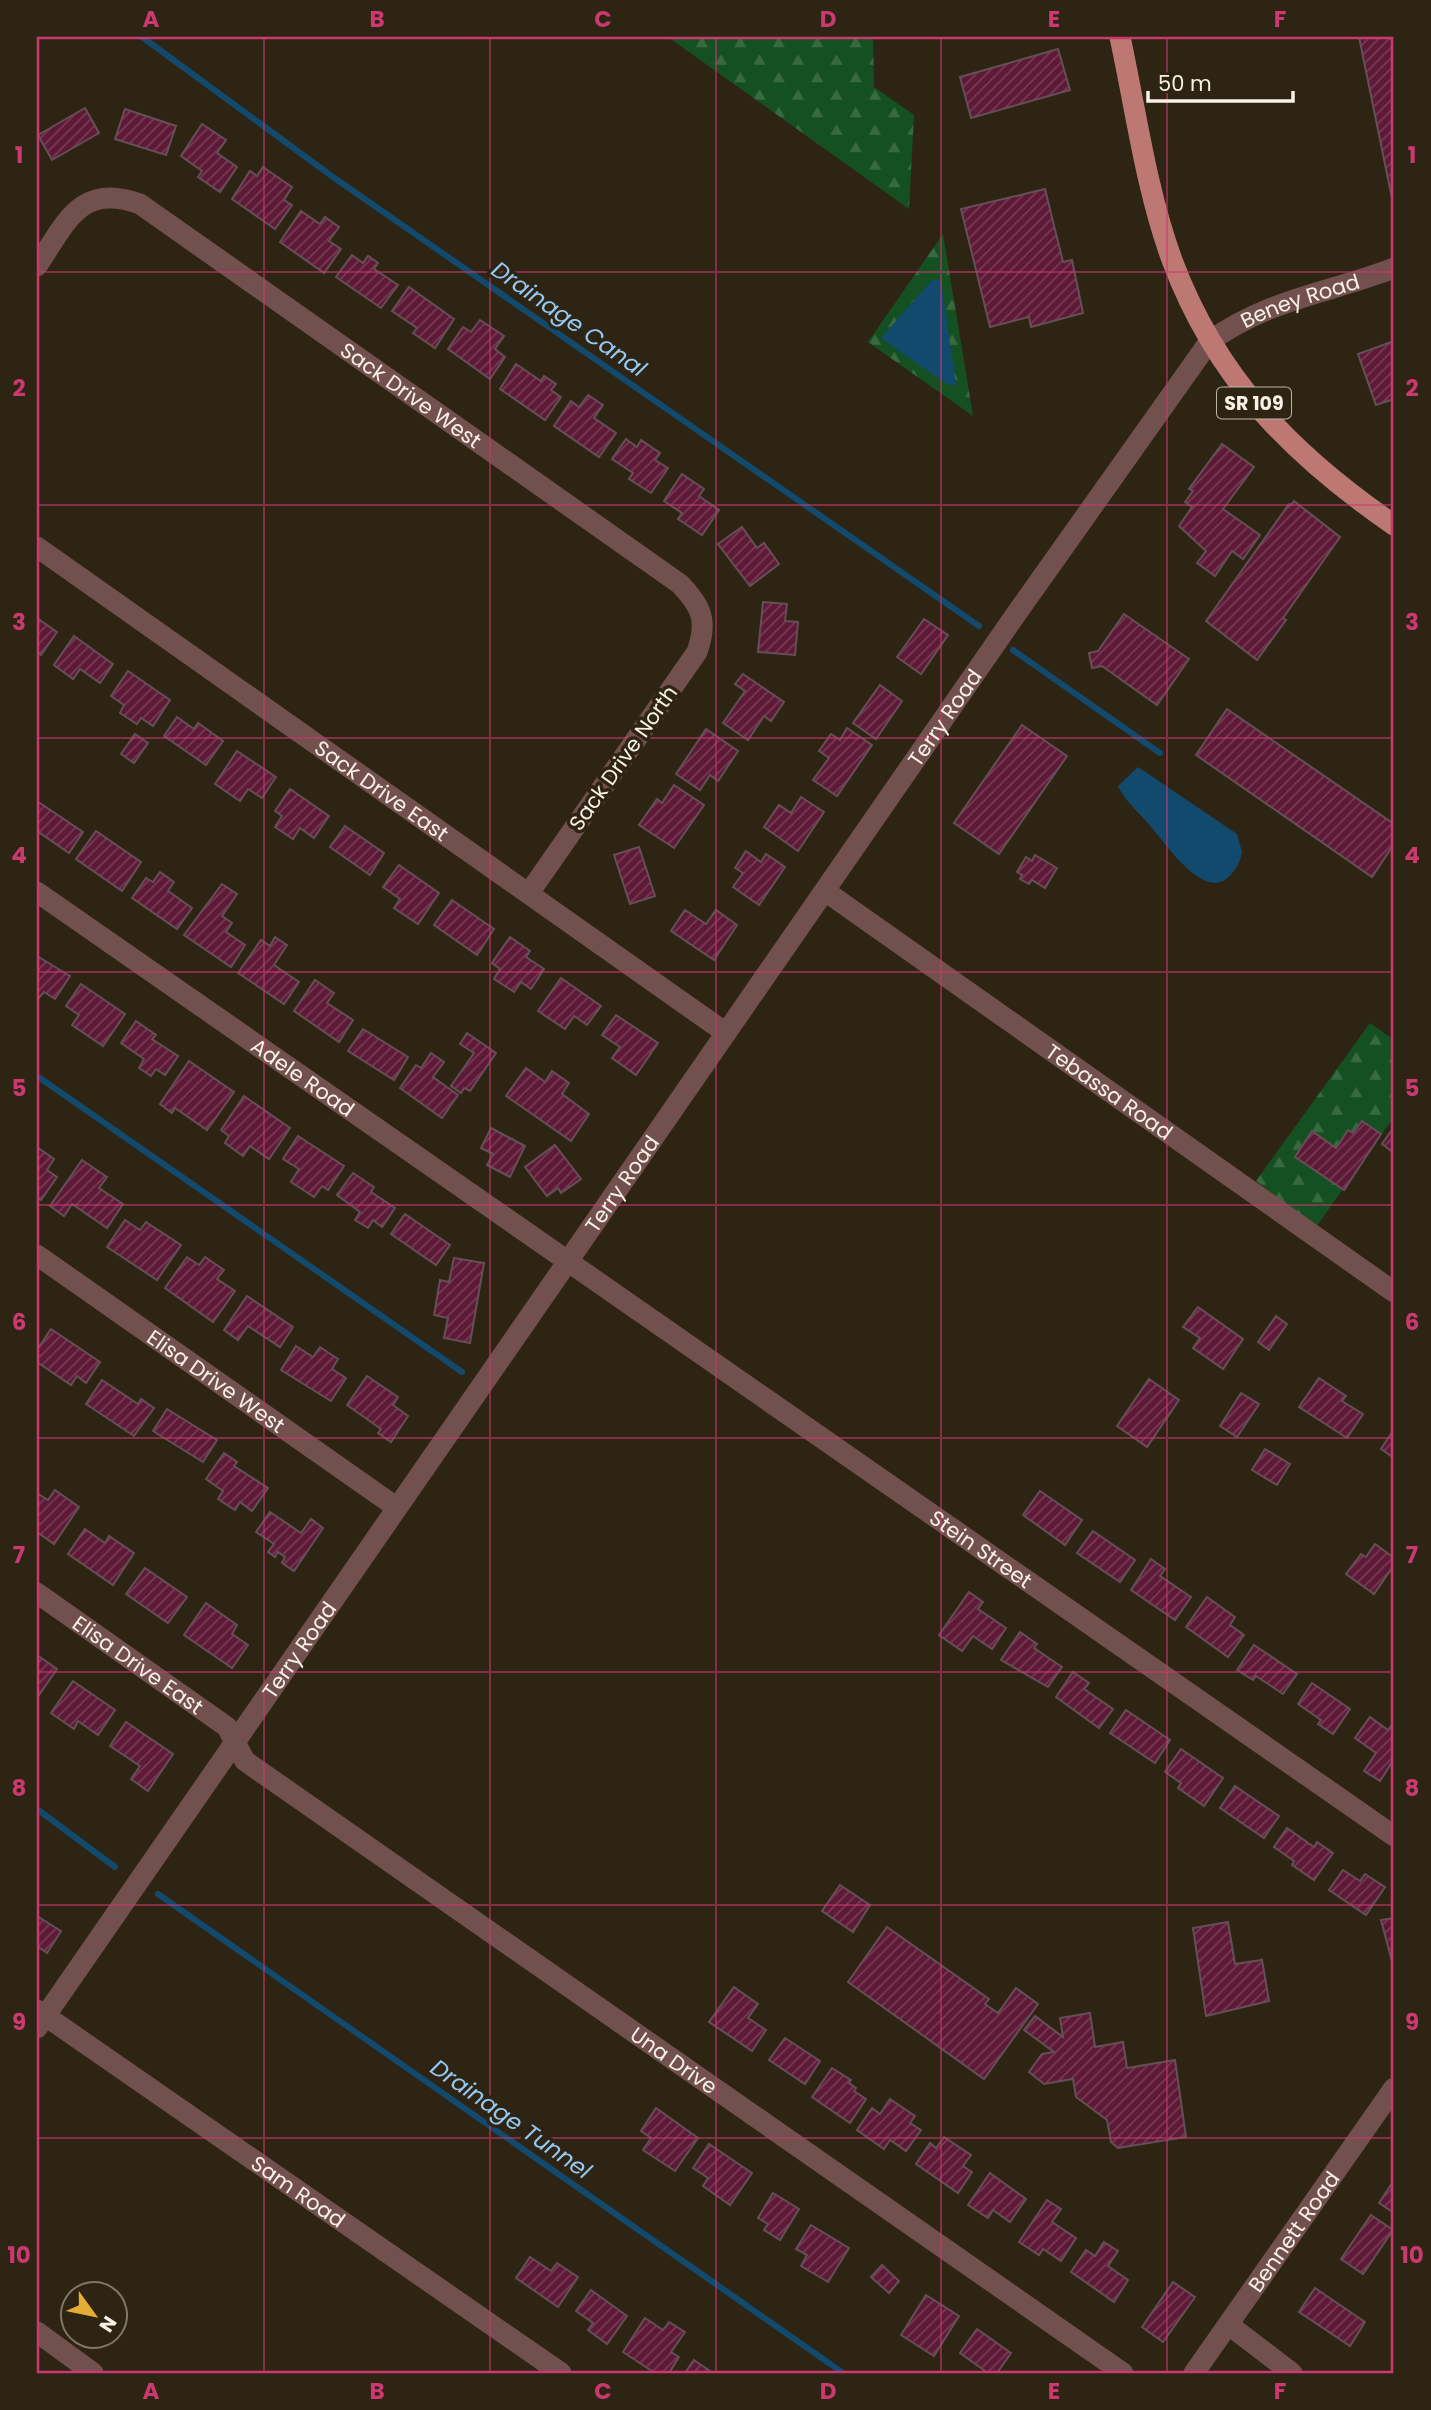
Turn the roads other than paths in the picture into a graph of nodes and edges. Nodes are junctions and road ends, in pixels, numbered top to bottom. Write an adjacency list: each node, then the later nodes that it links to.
1 (1120, 37): 4 (main road, SR 109)
2 (37, 266): 7 (street, Sack Drive West)
3 (1394, 268): 4 (street, Beney Road)
4 (1209, 342): 5 (main road, SR 109); 8 (street, Terry Road)
5 (1394, 525)
6 (37, 547): 10 (street, Sack Drive East)
7 (702, 618): 10 (street, Sack Drive North)
8 (825, 891): 11 (street, Terry Road); 14 (street, Tebassa Road)
9 (37, 892): 13 (street, Adele Road)
10 (529, 893): 11 (street, Sack Drive East)
11 (726, 1032): 13 (street, Terry Road)
12 (37, 1255): 15 (street, Elisa Drive West)
13 (567, 1263): 15 (street, Terry Road); 18 (street, Stein Street)
14 (1394, 1292)
15 (396, 1507): 17 (street, Terry Road)
16 (37, 1593): 17 (street, Elisa Drive East)
17 (235, 1741): 19 (street, Terry Road); 25 (street, Una Drive)
18 (1394, 1836)
19 (40, 2018): 24 (street, Sam Road)
20 (1394, 2088): 21 (street, Bennett Road)
21 (1229, 2325): 26 (street, Bennett Road); 27 (street)
22 (37, 2332): 23 (street)
23 (93, 2373)
24 (561, 2373)
25 (1124, 2373)
26 (1194, 2373)
27 (1292, 2373)

